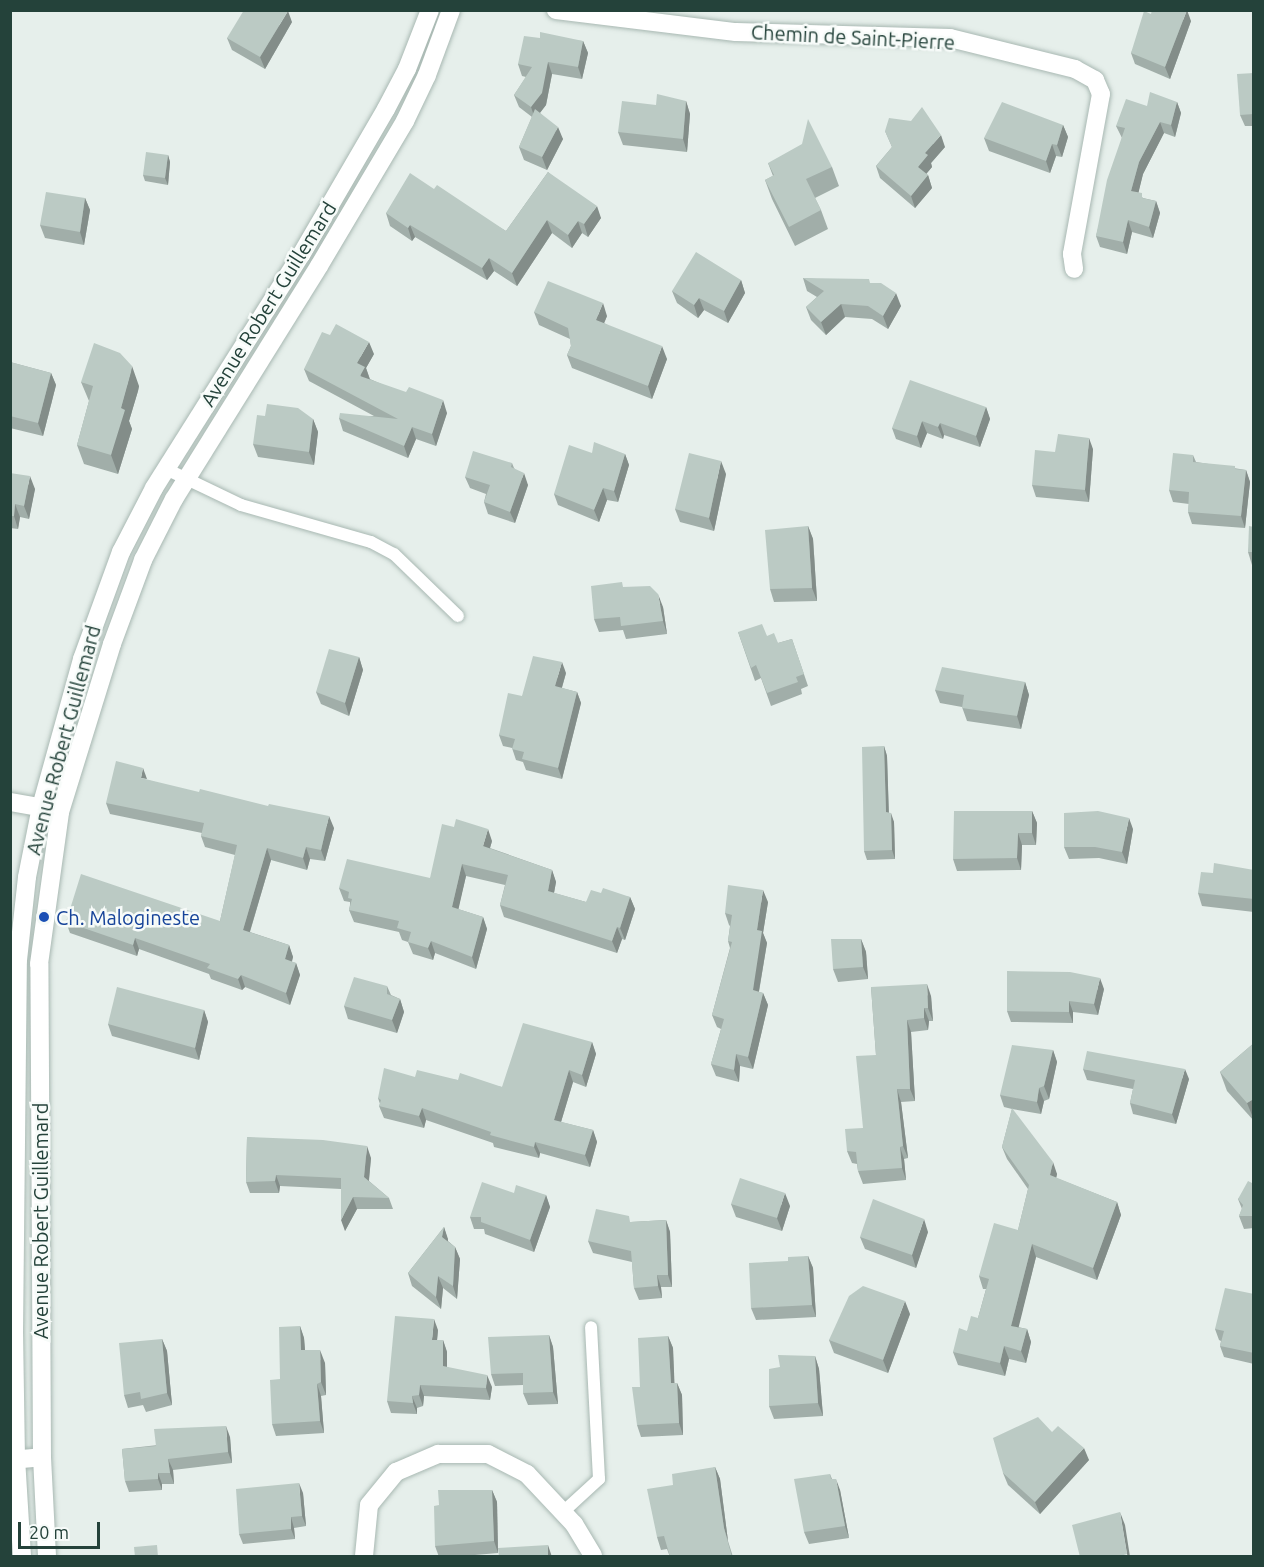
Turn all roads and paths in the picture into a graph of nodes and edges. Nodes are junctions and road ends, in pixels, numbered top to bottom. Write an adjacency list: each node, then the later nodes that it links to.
1 (430, 10): 5 (main road, Avenue Robert Guillemard)
2 (451, 10): 6 (main road, Avenue Robert Guillemard)
3 (556, 10): 4 (main road, Chemin de Saint-Pierre)
4 (1074, 269)
5 (166, 469): 6 (lane); 9 (main road, Avenue Robert Guillemard)
6 (187, 478): 7 (lane); 10 (main road, Avenue Robert Guillemard)
7 (458, 616)
8 (10, 801): 9 (main road)
9 (40, 807): 10 (main road); 13 (main road, Avenue Robert Guillemard)
10 (60, 812): 12 (main road, Avenue Robert Guillemard)
11 (591, 1327): 14 (lane)
12 (42, 1457): 13 (main road); 16 (main road, Avenue Robert Guillemard)
13 (13, 1460): 15 (main road, Avenue Robert Guillemard)
14 (563, 1512): 17 (main road); 18 (main road)
15 (22, 1557)
16 (47, 1557)
17 (364, 1557)
18 (593, 1557)

